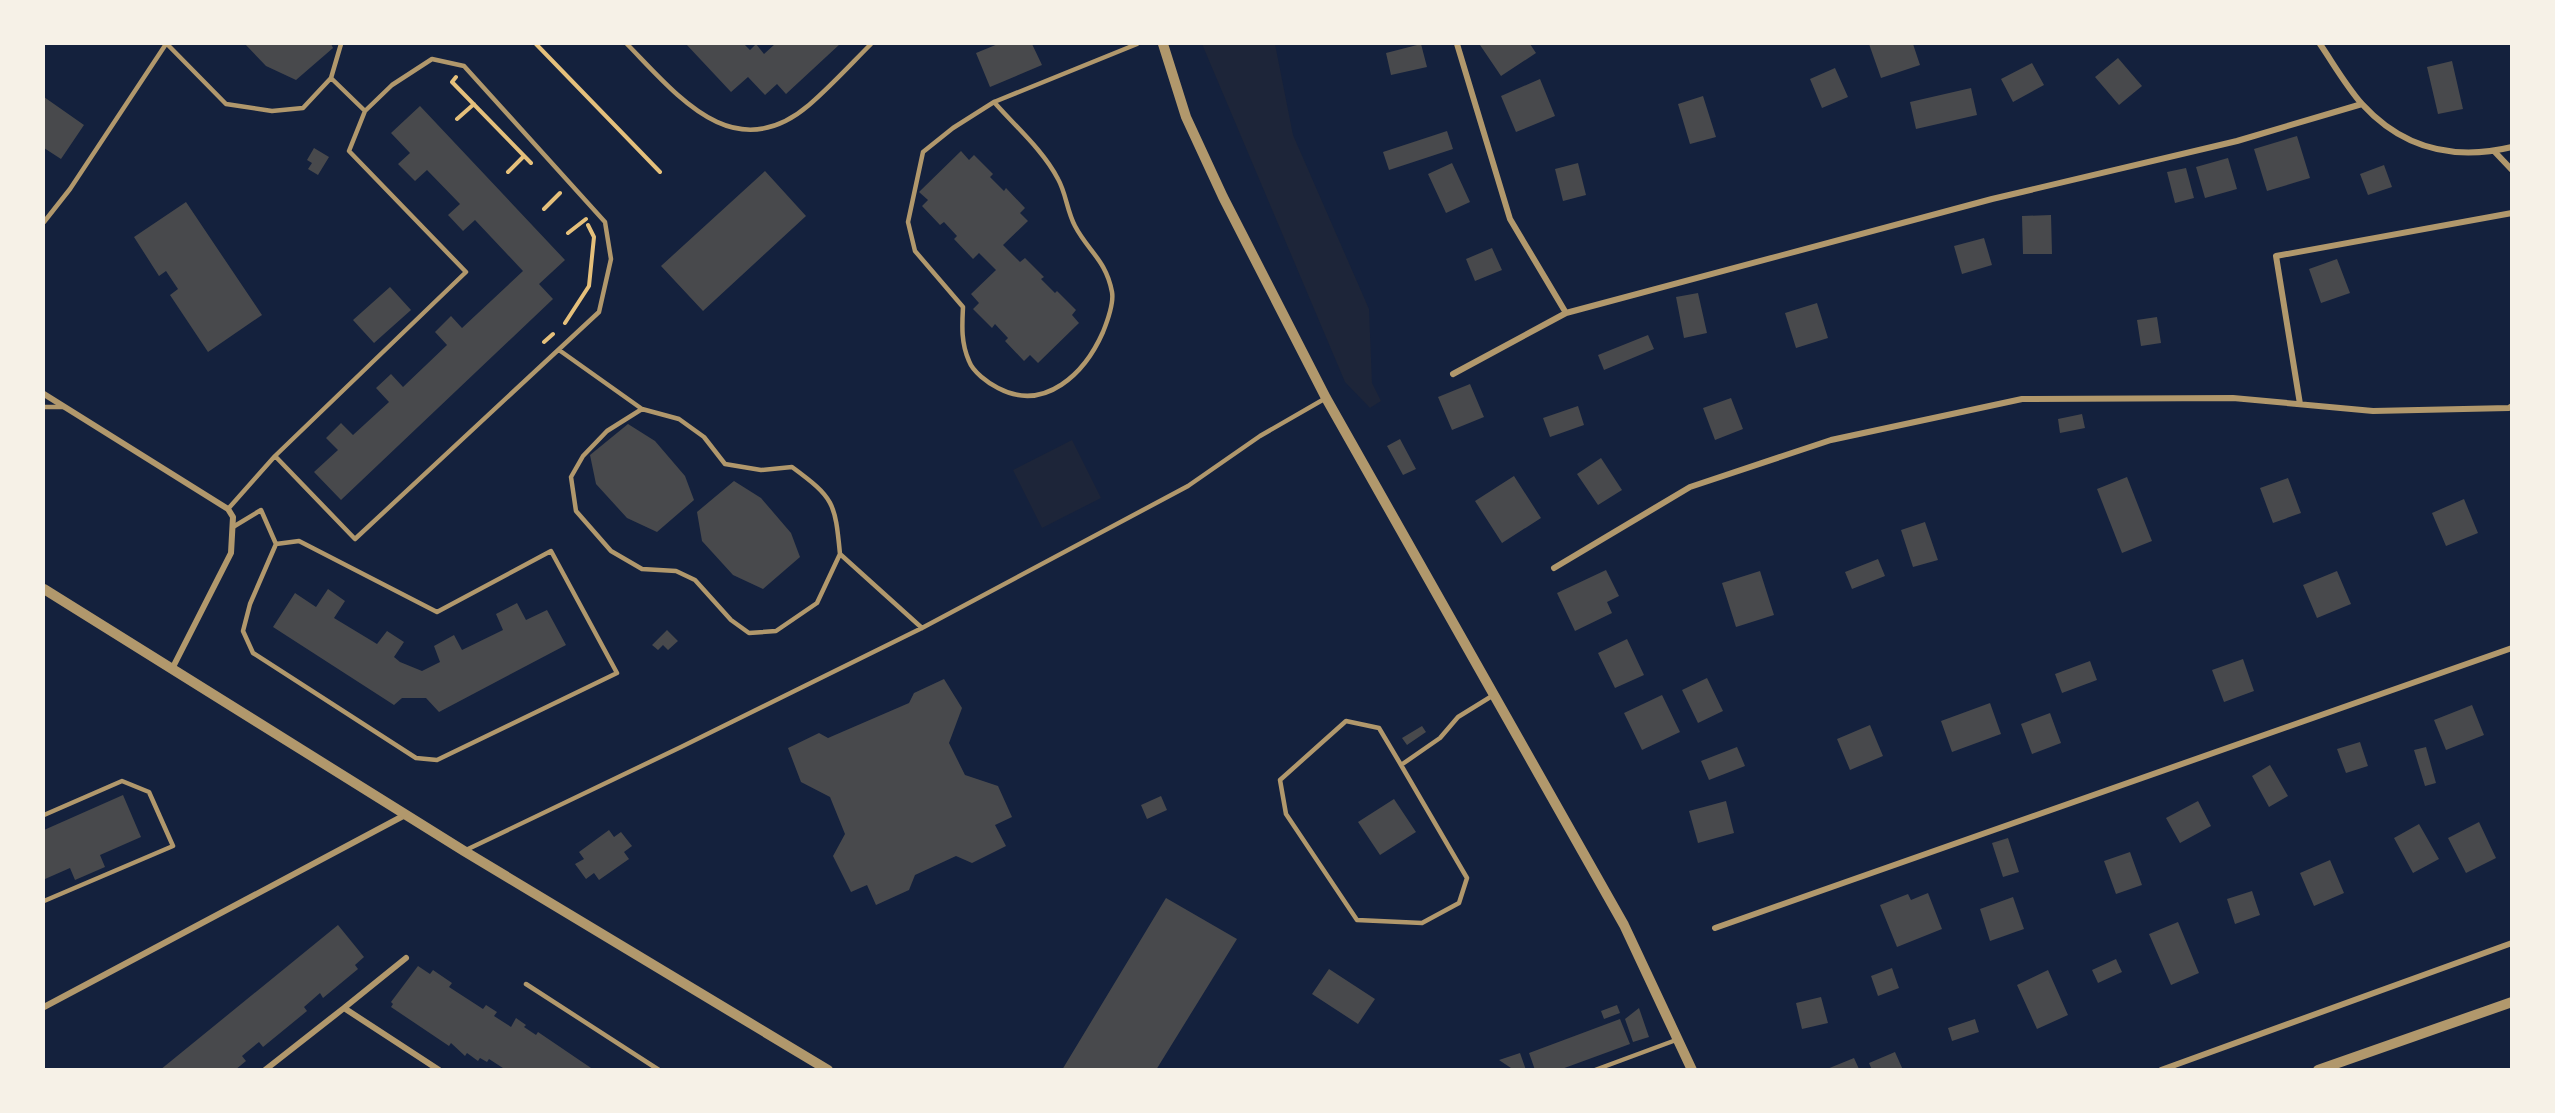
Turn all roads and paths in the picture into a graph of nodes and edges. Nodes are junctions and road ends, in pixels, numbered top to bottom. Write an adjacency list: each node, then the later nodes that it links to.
1 (167, 44): 11 (lane); 29 (lane)
2 (341, 44): 11 (lane)
3 (536, 44): 23 (path)
4 (627, 44): 5 (lane)
5 (871, 44)
6 (1137, 44): 12 (lane)
7 (1163, 44): 40 (street)
8 (1457, 44): 35 (street)
9 (2320, 44): 14 (street)
10 (464, 66): 13 (path); 15 (lane); 37 (lane)
11 (332, 78): 15 (lane)
12 (994, 102): 12 (lane)
13 (474, 104): 16 (path); 19 (path)
14 (2362, 104): 18 (street); 35 (street)
15 (365, 111): 46 (lane)
16 (457, 119)
17 (2511, 147): 18 (street)
18 (2494, 152): 20 (street)
19 (524, 156): 21 (path); 22 (path)
20 (2511, 170)
21 (538, 171)
22 (508, 172)
23 (660, 172)
24 (553, 185): 25 (path)
25 (560, 193): 26 (path); 28 (path)
26 (566, 200)
27 (44, 206): 29 (lane)
28 (544, 209)
29 (50, 211): 33 (lane)
30 (579, 213): 32 (path)
31 (2511, 213): 41 (street)
32 (586, 219): 34 (path); 36 (path)
33 (44, 222)
34 (568, 233)
35 (1566, 313): 38 (street)
36 (544, 342)
37 (559, 350): 45 (lane); 46 (lane)
38 (1453, 374)
39 (44, 394): 44 (street)
40 (1326, 398): 53 (lane); 56 (street)
41 (2300, 404): 42 (street); 51 (street)
42 (2511, 406)
43 (44, 407): 44 (lane)
44 (64, 407): 47 (street)
45 (642, 409): 50 (lane); 50 (lane)
46 (275, 456): 47 (lane)
47 (228, 509): 48 (street)
48 (233, 527): 49 (lane); 55 (street)
49 (276, 544): 49 (lane)
50 (840, 554): 53 (lane)
51 (1554, 568)
52 (44, 589): 55 (street)
53 (922, 628): 60 (lane)
54 (2511, 648): 62 (street)
55 (172, 669): 59 (street)
56 (1492, 696): 57 (lane); 69 (street)
57 (1401, 765): 57 (lane)
58 (44, 815): 61 (lane)
59 (406, 815): 60 (street); 67 (street)
60 (464, 851): 73 (street)
61 (44, 902)
62 (1715, 928)
63 (2511, 943): 76 (street)
64 (406, 958): 68 (street)
65 (526, 984): 72 (lane)
66 (2511, 1002): 77 (street)
67 (44, 1007)
68 (344, 1008): 70 (street); 71 (street)
69 (1679, 1039): 74 (lane); 75 (street)
70 (265, 1070)
71 (440, 1070)
72 (659, 1070)
73 (828, 1070)
74 (1595, 1070)
75 (1692, 1070)
76 (2161, 1070)
77 (2318, 1070)

